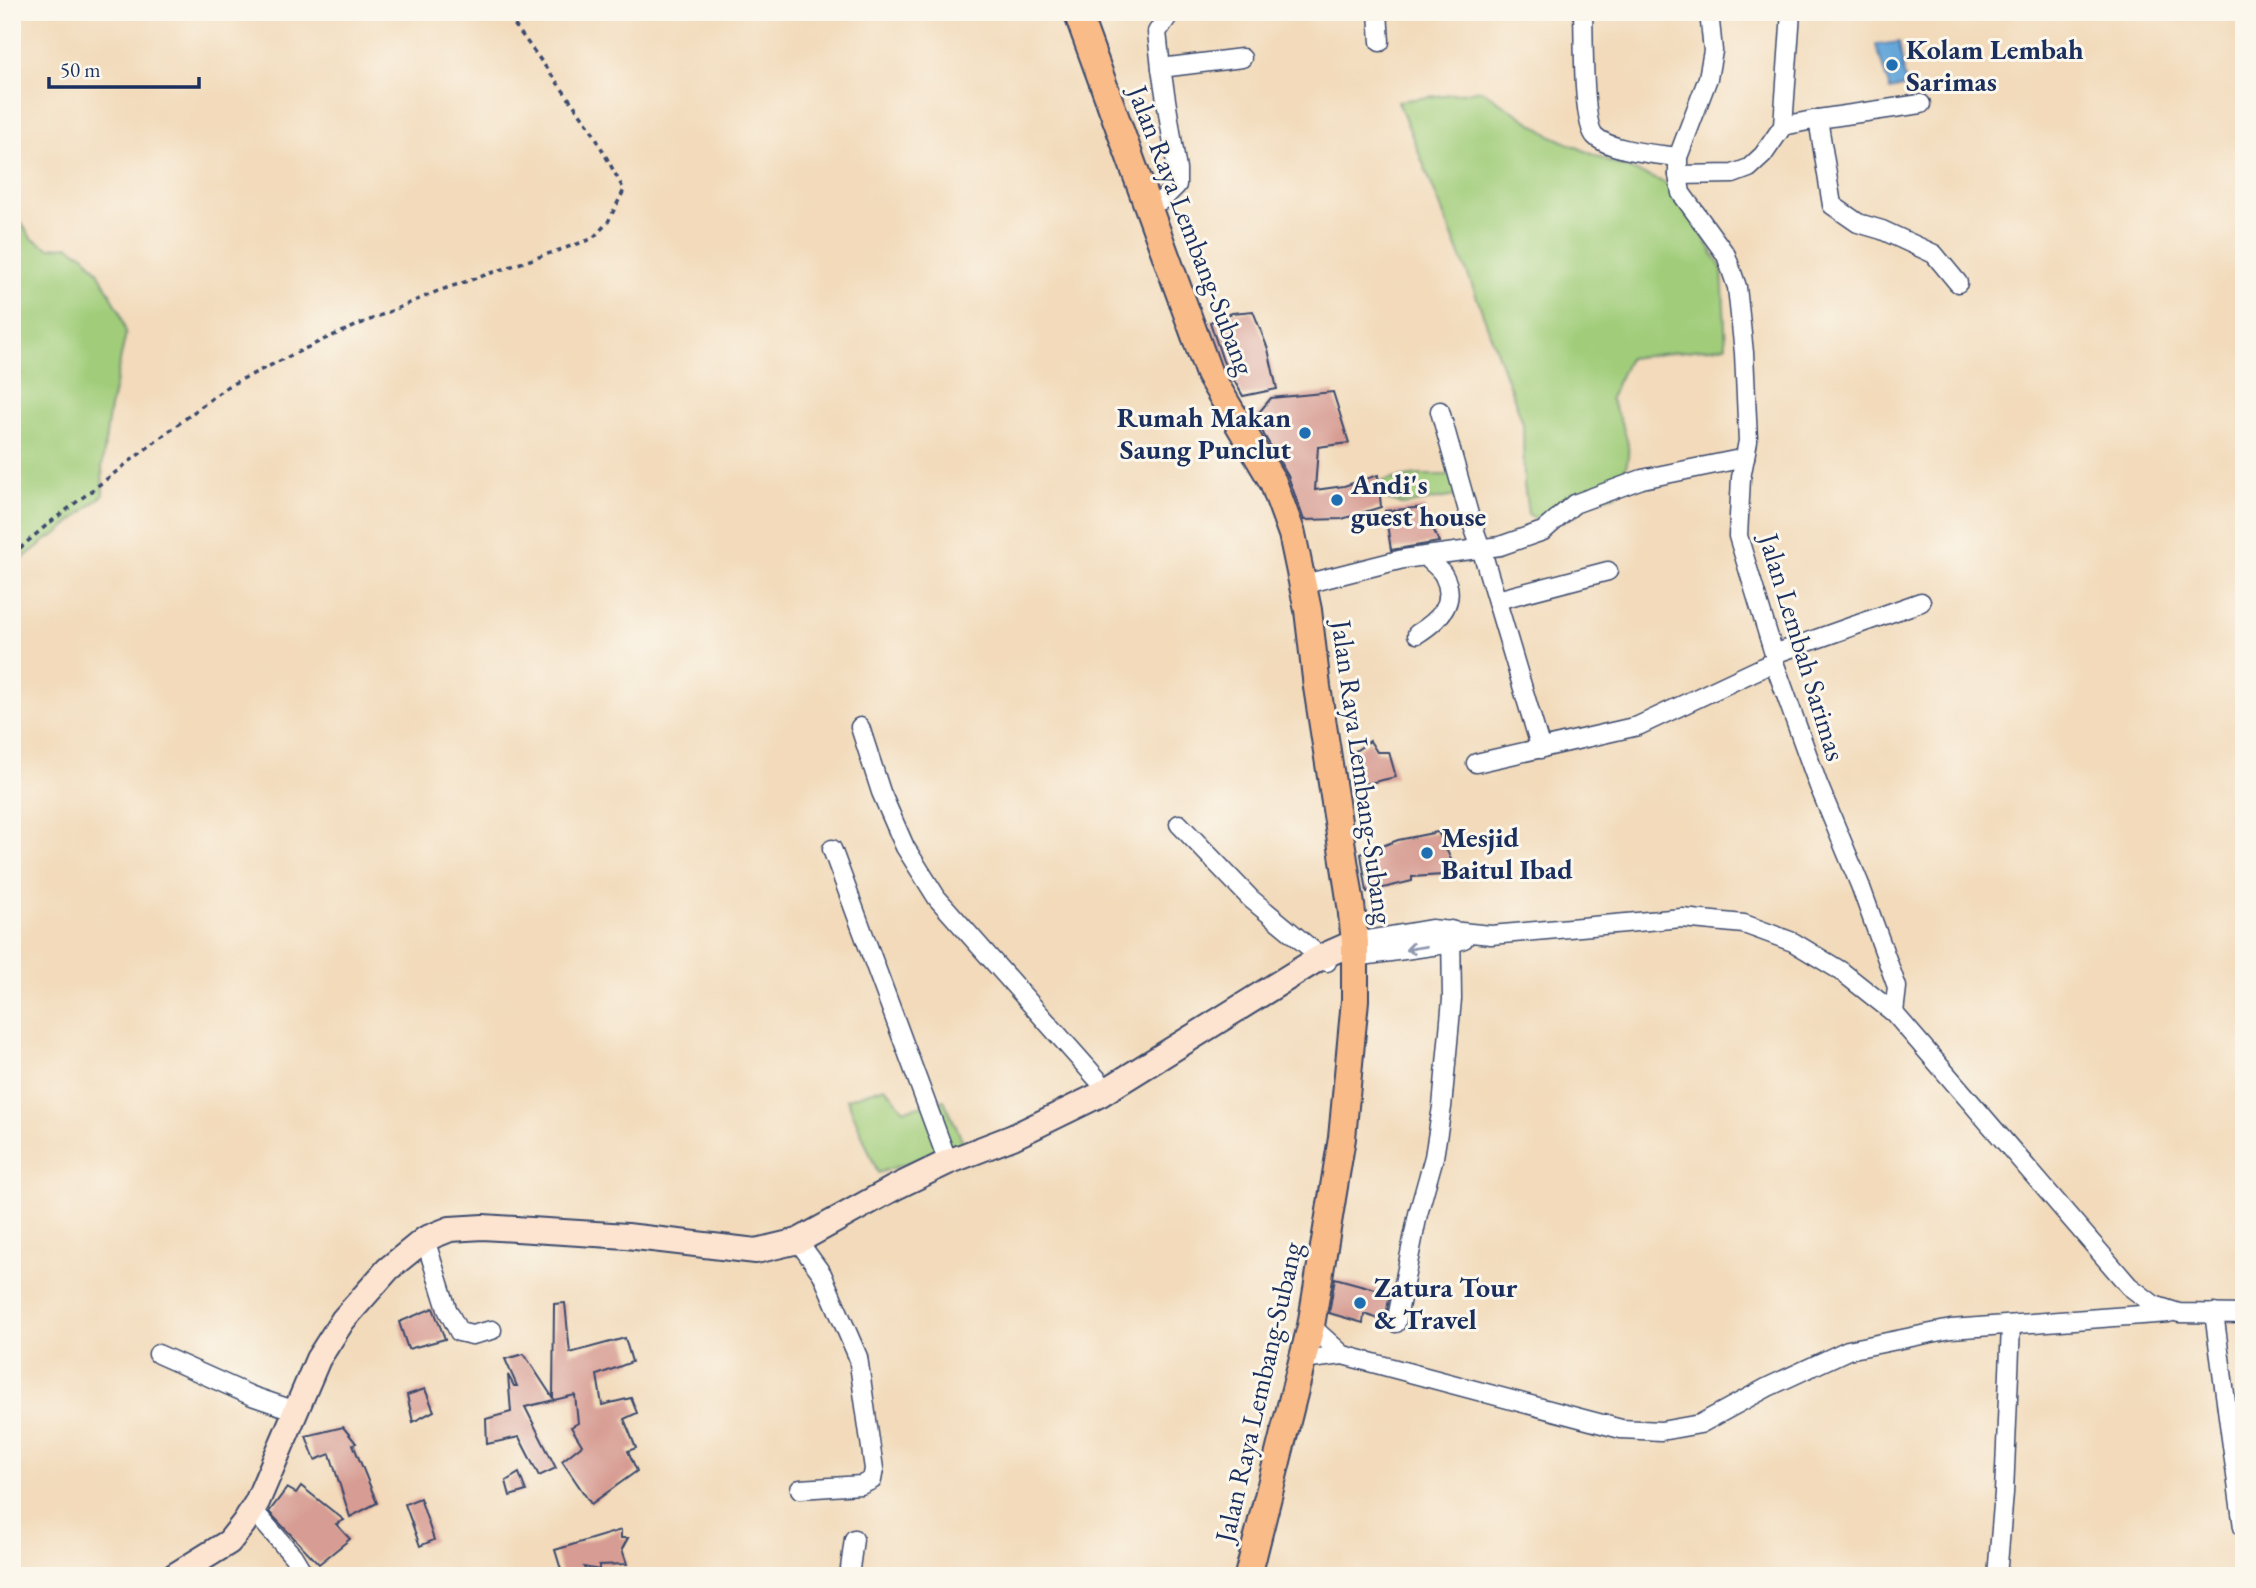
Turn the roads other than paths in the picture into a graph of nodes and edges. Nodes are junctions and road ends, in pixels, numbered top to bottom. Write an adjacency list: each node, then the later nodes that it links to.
1 (1077, 12): 14 (main road, Jalan Raya Lembang-Subang)
2 (1171, 12): 9 (street)
3 (1378, 12): 7 (street)
4 (1583, 12): 13 (street)
5 (1709, 12): 13 (street)
6 (1791, 12): 12 (street)
7 (1380, 42)
8 (1242, 58): 9 (street)
9 (1161, 68): 14 (street)
10 (1921, 104): 11 (street)
11 (1818, 119): 12 (street); 15 (street)
12 (1783, 126): 13 (street)
13 (1678, 166): 17 (street, Jalan Lembah Sarimas)
14 (1146, 206): 21 (main road, Jalan Raya Lembang-Subang)
15 (1958, 284)
16 (1440, 411): 18 (street)
17 (1745, 458): 18 (street); 25 (street, Jalan Lembah Sarimas)
18 (1481, 548): 19 (street); 22 (street)
19 (1425, 556): 21 (street); 24 (street)
20 (1608, 571): 22 (street)
21 (1301, 585): 32 (main road, Jalan Raya Lembang-Subang)
22 (1497, 600): 27 (street)
23 (1920, 602): 25 (street)
24 (1416, 634)
25 (1774, 658): 27 (street); 34 (street, Jalan Lembah Sarimas)
26 (860, 727): 35 (street)
27 (1541, 749): 28 (street)
28 (1476, 763)
29 (1179, 824): 33 (street)
30 (832, 849): 36 (street)
31 (1452, 937): 32 (street); 34 (street); 42 (street)
32 (1355, 950): 33 (street); 44 (main road, Jalan Raya Lembang-Subang)
33 (1320, 962): 35 (street)
34 (1894, 1013): 39 (street)
35 (1107, 1090): 36 (street)
36 (948, 1162): 38 (street)
37 (425, 1238): 38 (street); 45 (street); 49 (street)
38 (798, 1241): 50 (street)
39 (2179, 1313): 40 (street); 43 (street)
40 (2214, 1313): 41 (street); 52 (street)
41 (2244, 1314)
42 (1396, 1324)
43 (2011, 1325): 47 (street); 58 (street)
44 (1311, 1326): 47 (street); 48 (main road, Jalan Raya Lembang-Subang)
45 (492, 1330)
46 (158, 1354): 49 (street)
47 (1343, 1354): 48 (street)
48 (1302, 1360): 57 (main road, Jalan Raya Lembang-Subang)
49 (296, 1411): 51 (street)
50 (800, 1489)
51 (253, 1510): 54 (street); 55 (street)
52 (2243, 1527)
53 (854, 1539): 56 (street)
54 (174, 1576)
55 (305, 1576)
56 (849, 1576)
57 (1248, 1576)
58 (1997, 1576)

